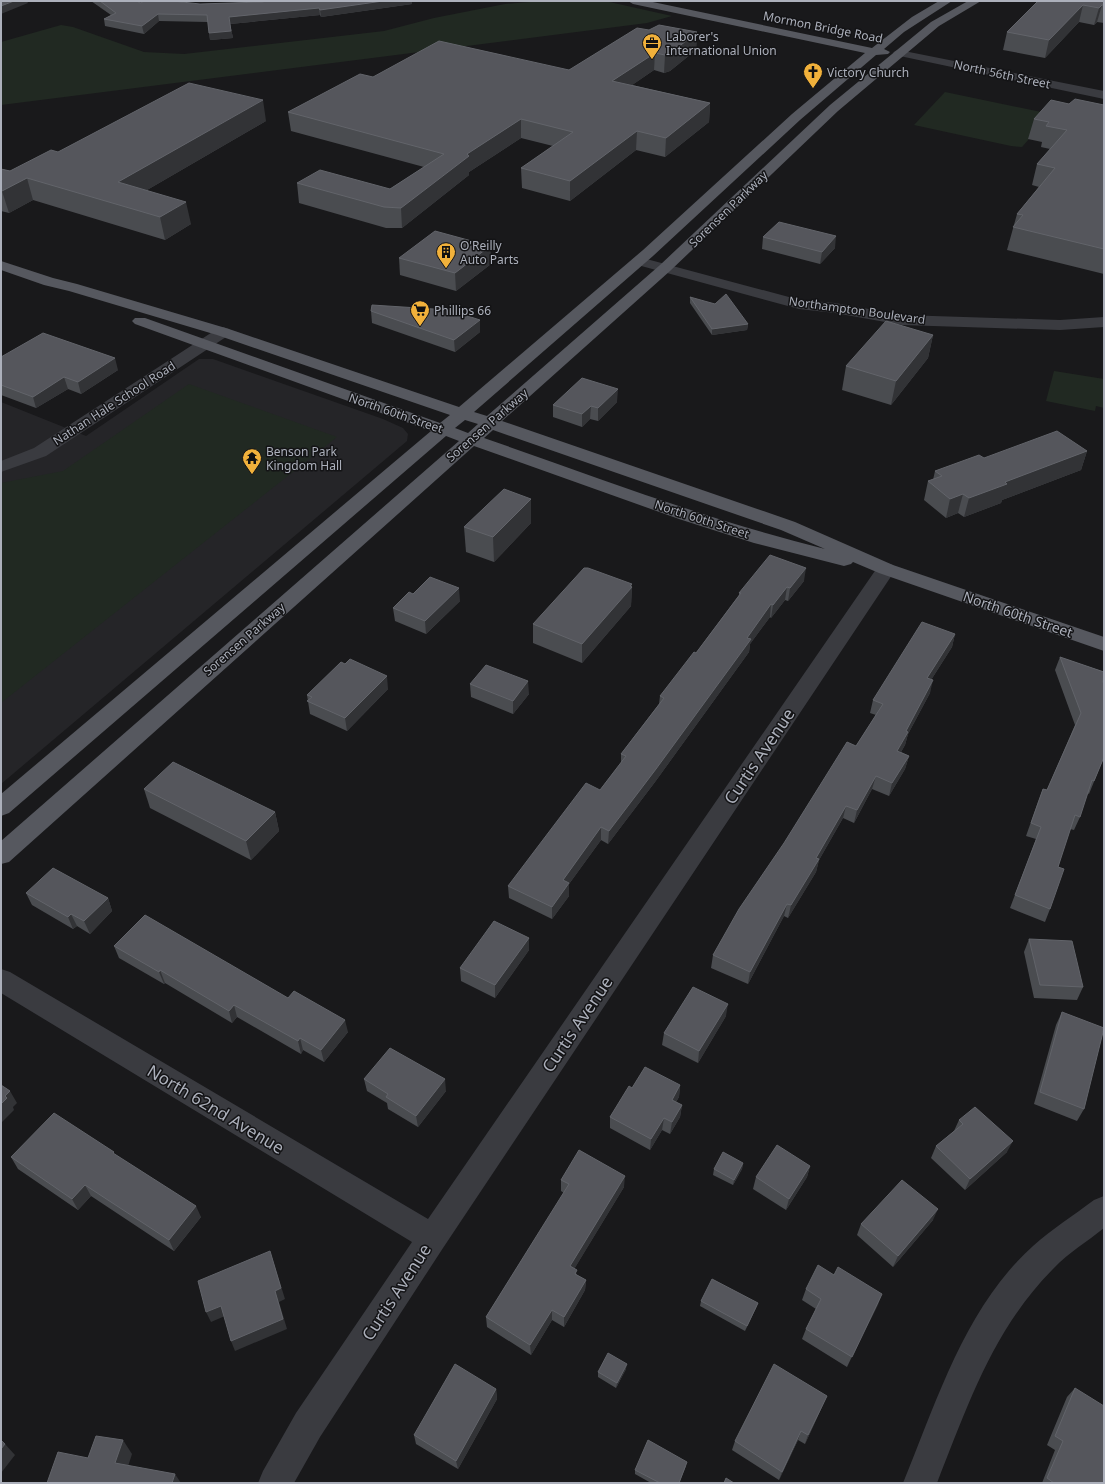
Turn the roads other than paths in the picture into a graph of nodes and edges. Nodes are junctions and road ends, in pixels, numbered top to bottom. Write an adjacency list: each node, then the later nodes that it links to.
1 (633, 1): 5 (main road, Mormon Bridge Road)
2 (649, 1): 5 (main road, Mormon Bridge Road)
3 (947, 1): 5 (main road, Sorensen Parkway)
4 (976, 1): 6 (main road, Sorensen Parkway)
5 (878, 49): 6 (main road, Mormon Bridge Road); 8 (main road, Sorensen Parkway)
6 (899, 53): 7 (street, North 56th Street); 9 (main road, Sorensen Parkway)
7 (1104, 95)
8 (644, 257): 9 (street, Northampton Boulevard); 16 (main road, Sorensen Parkway)
9 (669, 264): 12 (street, Northampton Boulevard); 13 (street, Northampton Boulevard); 17 (main road, Sorensen Parkway)
10 (1, 266): 11 (main road, North 60th Street)
11 (49, 282): 14 (main road, North 60th Street); 15 (main road, North 60th Street)
12 (1104, 309)
13 (1104, 322)
14 (224, 332): 15 (street, Nathan Hale School Road); 16 (main road, North 60th Street)
15 (203, 345): 18 (main road, North 60th Street); 20 (street, Nathan Hale School Road)
16 (462, 413): 17 (main road, North 60th Street); 18 (main road, Sorensen Parkway)
17 (490, 422): 19 (main road, Sorensen Parkway); 21 (main road, North 60th Street)
18 (443, 430): 19 (main road, North 60th Street); 23 (main road, Sorensen Parkway)
19 (470, 439): 21 (main road, North 60th Street); 24 (main road, Sorensen Parkway)
20 (1, 467)
21 (886, 569): 22 (main road, North 60th Street); 27 (street, Curtis Avenue)
22 (1104, 644)
23 (1, 807)
24 (1, 855)
25 (1, 980): 27 (street, North 62nd Avenue)
26 (1104, 1210): 29 (street)
27 (432, 1238): 28 (street, Curtis Avenue)
28 (275, 1483)
29 (920, 1483)

